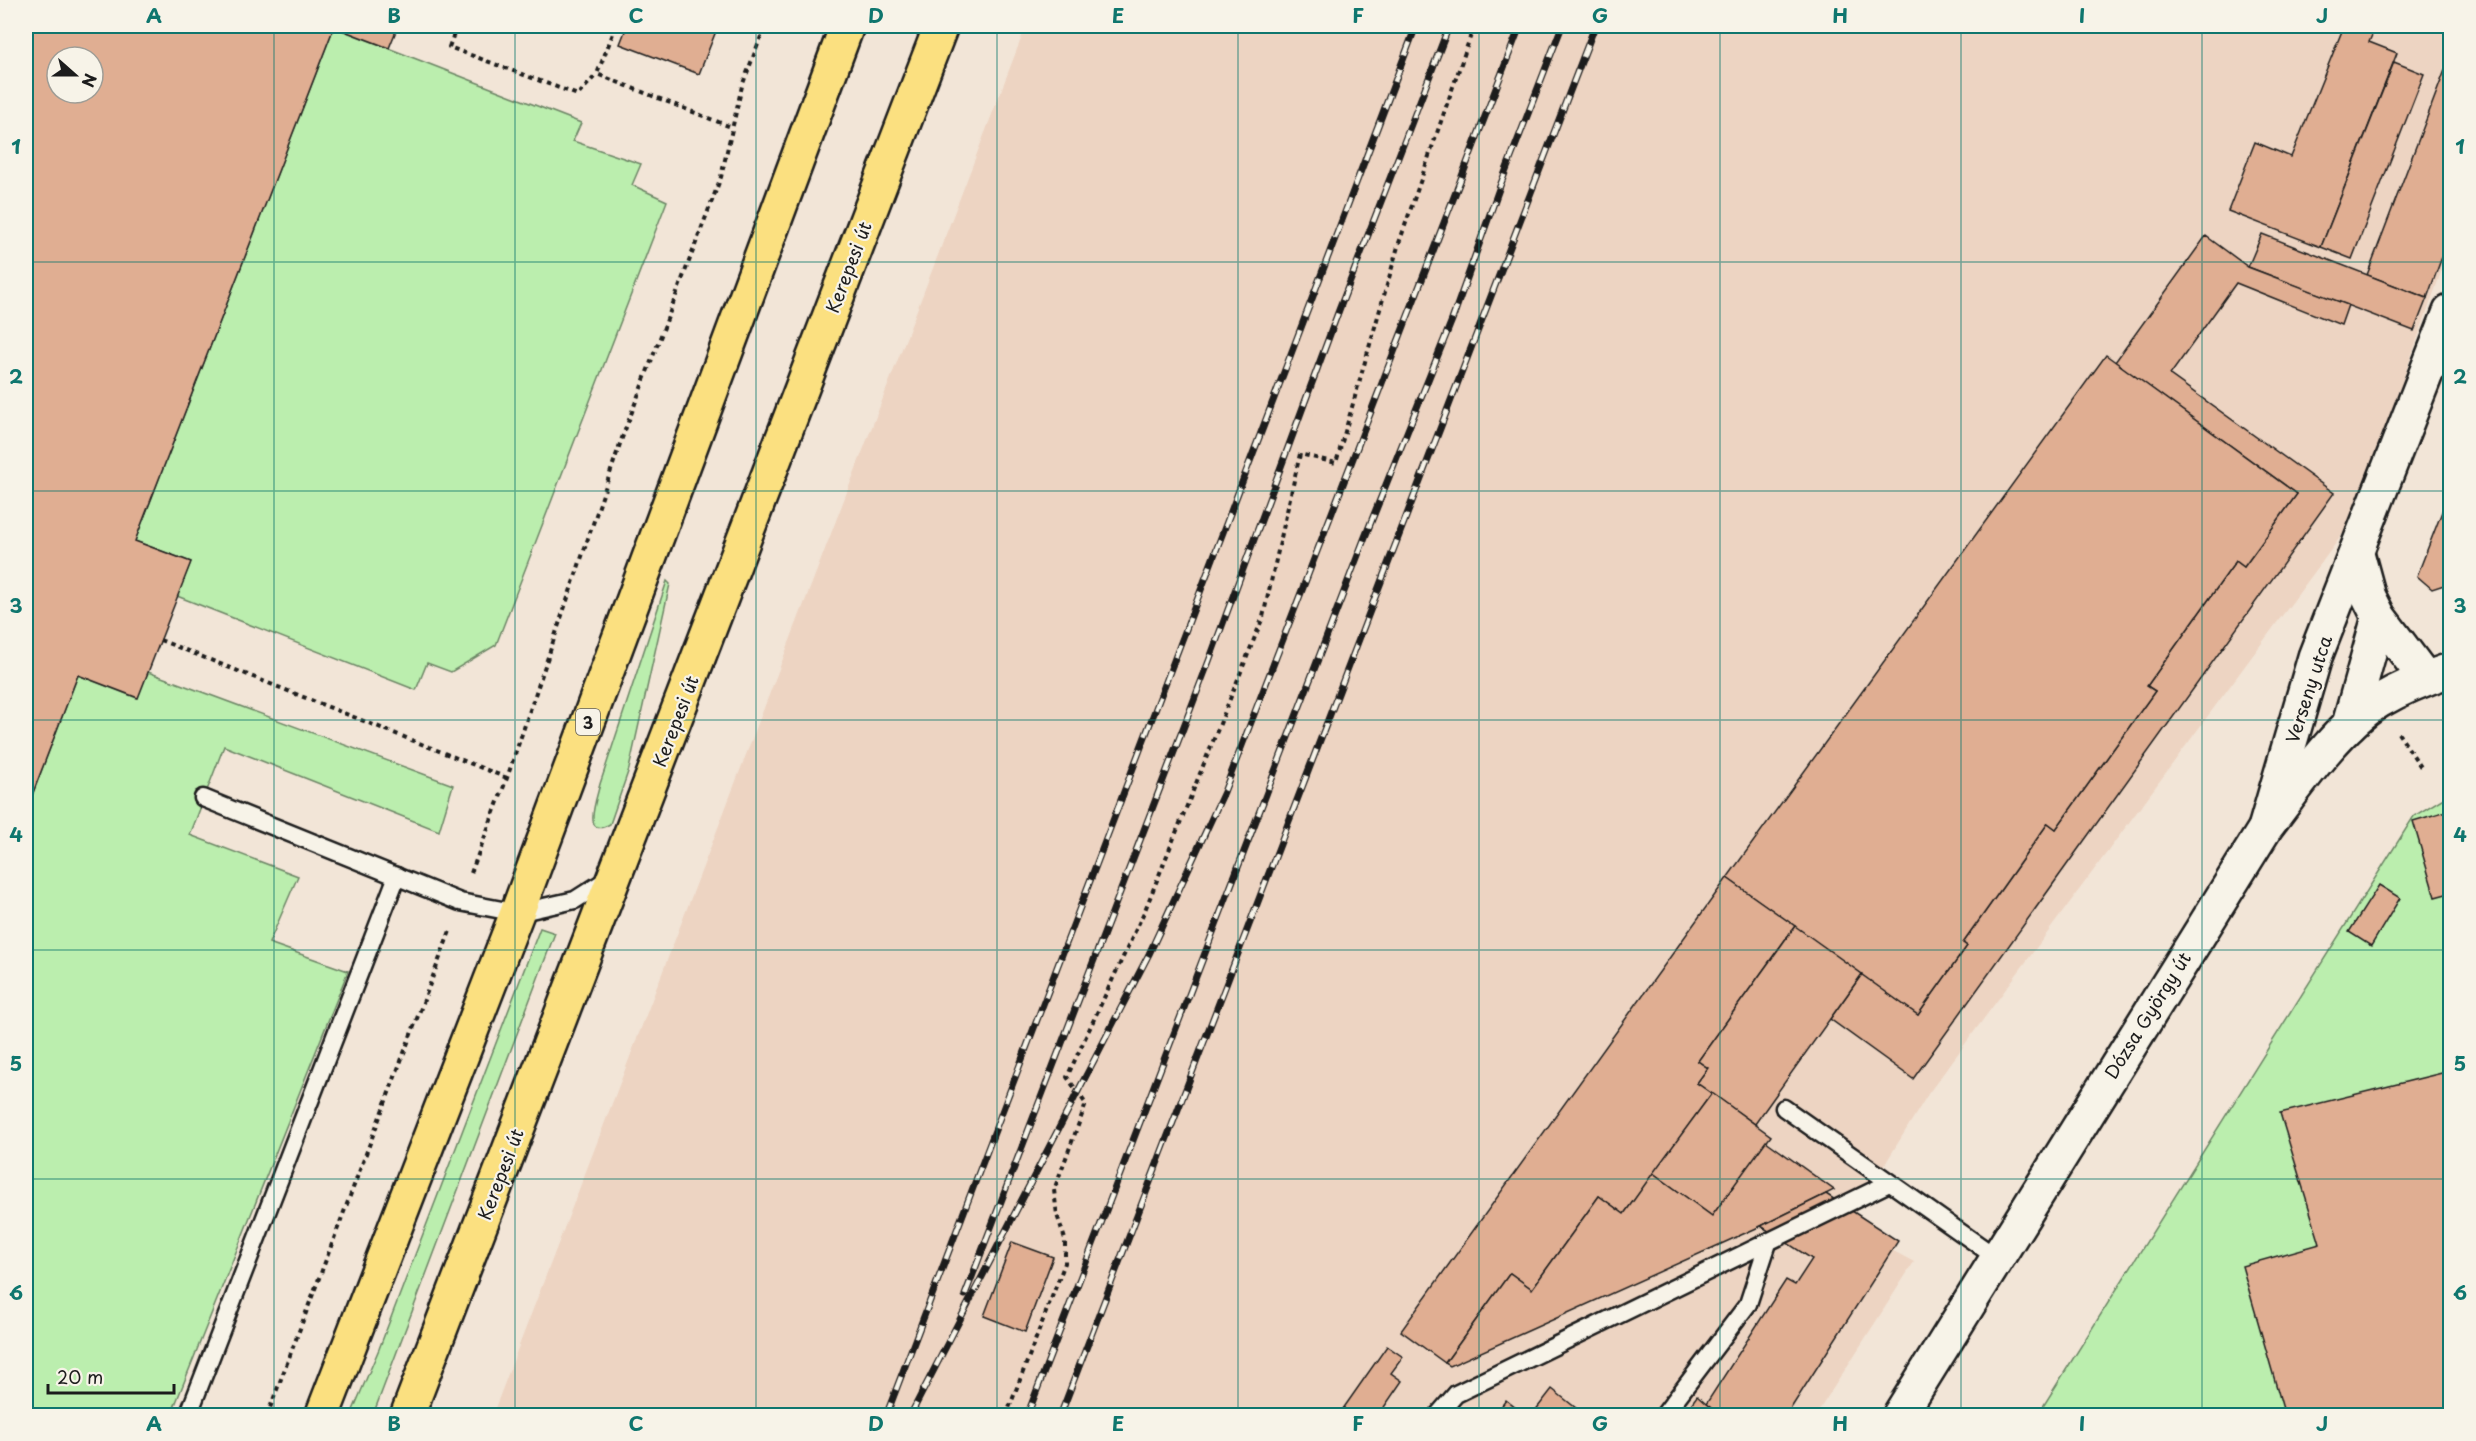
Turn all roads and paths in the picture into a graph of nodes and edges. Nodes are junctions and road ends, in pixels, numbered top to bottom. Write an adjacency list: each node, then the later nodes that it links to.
1 (457, 26): 7 (path)
2 (616, 26): 7 (path)
3 (765, 26): 8 (path)
4 (847, 26): 21 (main road, 3)
5 (941, 26): 18 (main road, Kerepesi út)
6 (1474, 26): 30 (path)
7 (597, 74): 8 (path)
8 (731, 127): 15 (path)
9 (2451, 312): 10 (main road, Verseny utca)
10 (2357, 553): 11 (main road); 17 (main road, Verseny utca)
11 (2379, 617): 13 (main road); 14 (main road)
12 (160, 640): 15 (path)
13 (2438, 674): 14 (main road, Dózsa György út)
14 (2349, 725): 17 (main road, Dózsa György út)
15 (507, 778): 20 (path)
16 (203, 798): 19 (lane)
17 (2265, 827): 25 (main road, Dózsa György út)
18 (616, 874): 21 (lane); 29 (main road, Kerepesi út)
19 (398, 876): 20 (lane); 26 (lane)
20 (460, 902): 21 (lane); 27 (path)
21 (517, 914): 28 (main road, 3)
22 (1784, 1108): 23 (lane)
23 (1889, 1183): 24 (lane); 25 (lane)
24 (1768, 1243): 31 (lane); 32 (lane)
25 (1997, 1258): 33 (main road, Dózsa György út)
26 (188, 1416)
27 (267, 1416)
28 (322, 1416)
29 (407, 1416)
30 (1006, 1416)
31 (1437, 1416)
32 (1664, 1416)
33 (1899, 1416)

